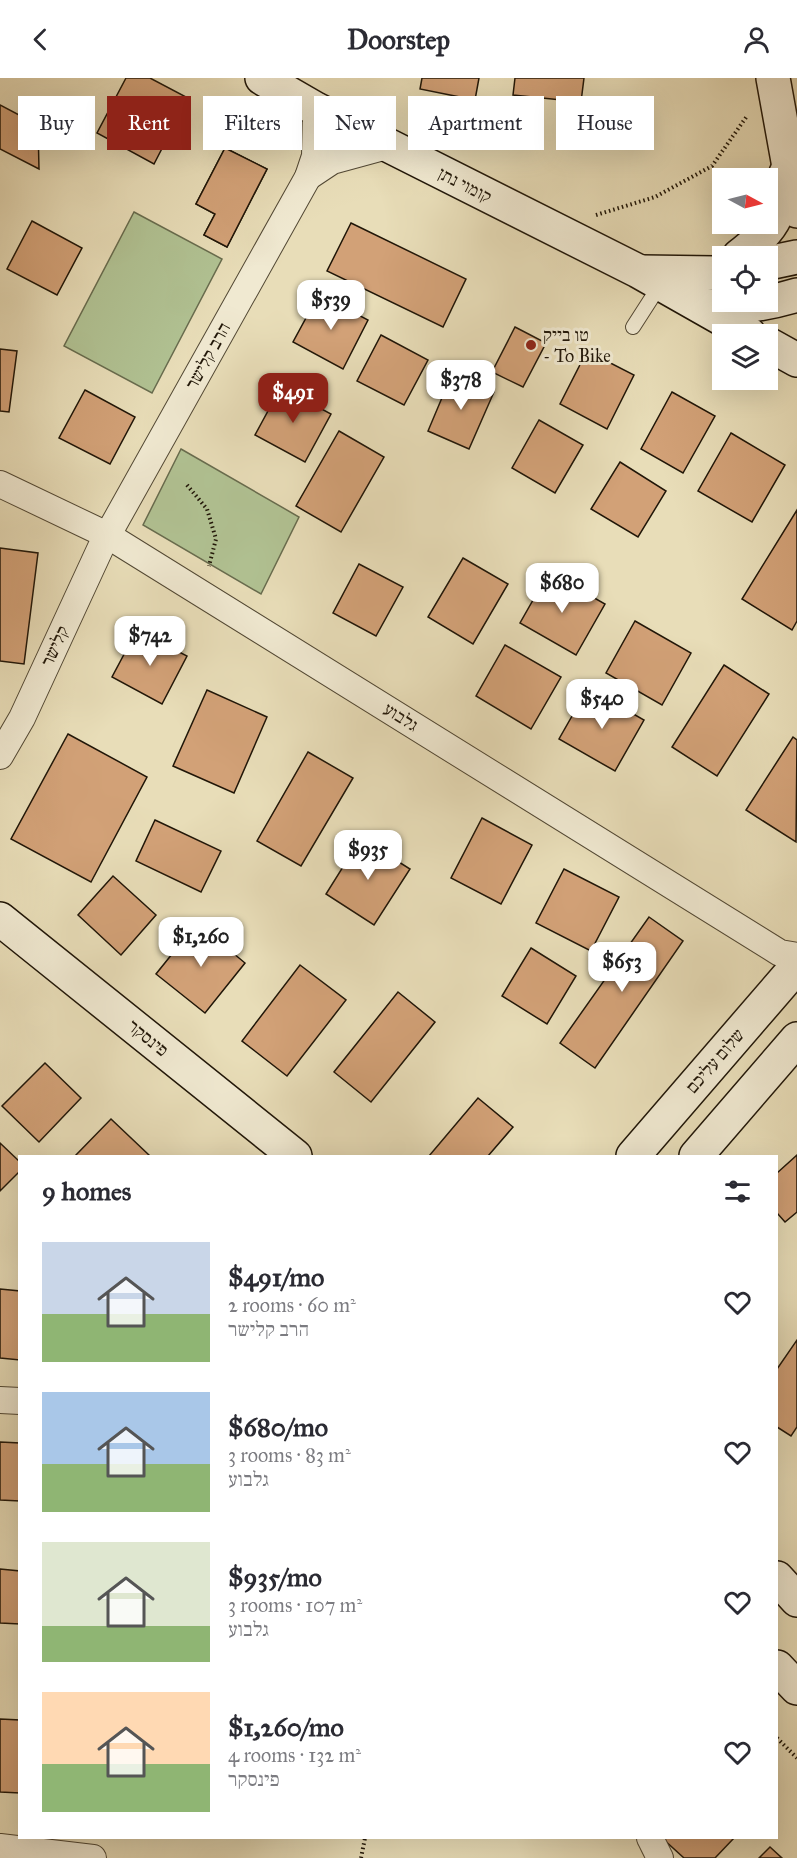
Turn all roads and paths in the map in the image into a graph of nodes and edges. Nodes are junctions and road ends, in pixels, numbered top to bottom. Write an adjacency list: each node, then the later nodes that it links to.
1 (262, 78): 3 (street, קומוי נתן)
2 (773, 78): 8 (street)
3 (314, 108)
4 (748, 114): 11 (path)
5 (315, 150): 9 (street, הרב קלישר)
6 (372, 150): 9 (street, הרב קלישר)
7 (395, 150): 16 (street, קומוי נתן)
8 (787, 166): 10 (street); 12 (street)
9 (308, 177): 25 (street, הרב קלישר)
10 (797, 211)
11 (594, 216)
12 (752, 246)
13 (797, 257): 14 (street)
14 (778, 261)
15 (712, 269): 16 (street, קומוי נתן)
16 (649, 278): 18 (street, קומוי נתן); 20 (lane)
17 (797, 295): 18 (street)
18 (693, 304): 19 (street, קומוי נתן)
19 (731, 324)
20 (633, 327)
21 (778, 350): 22 (street)
22 (797, 360)
23 (0, 484): 25 (street, גלבוע)
24 (187, 485): 26 (path)
25 (107, 535): 27 (street, קלישר); 30 (street, גלבוע)
26 (208, 571)
27 (11, 720): 28 (street, קלישר)
28 (0, 756)
29 (0, 920): 33 (street, פינסקר)
30 (797, 956)
31 (797, 966): 34 (street, שלום עליכם)
32 (797, 1039): 35 (street)
33 (294, 1155)
34 (634, 1155)
35 (697, 1155)
36 (0, 1400): 37 (street)
37 (18, 1401)
38 (778, 1579): 39 (street)
39 (797, 1600)
40 (778, 1667): 41 (street)
41 (797, 1688)
42 (778, 1739): 43 (path)
43 (797, 1758)
44 (366, 1839): 48 (path)
45 (650, 1839): 49 (street)
46 (0, 1847): 47 (street)
47 (93, 1858)
48 (361, 1858)
49 (660, 1858)

